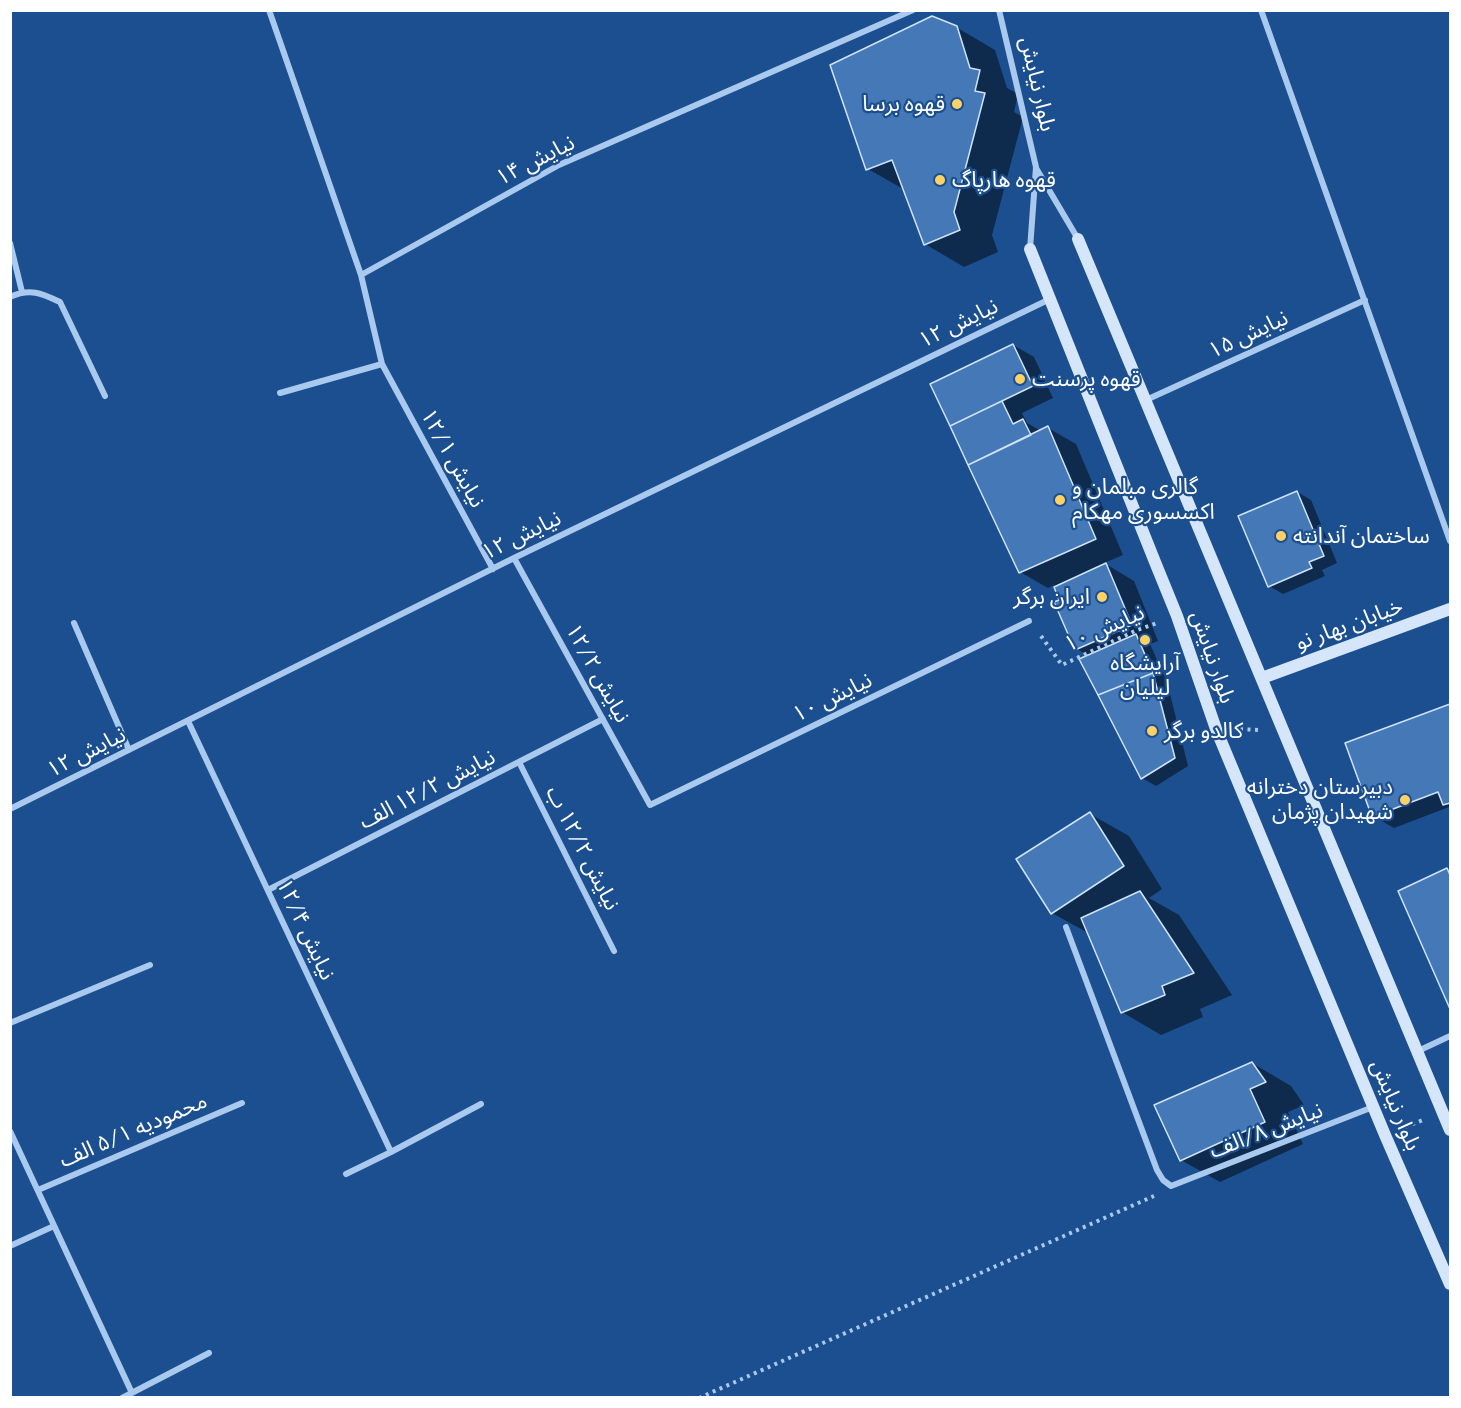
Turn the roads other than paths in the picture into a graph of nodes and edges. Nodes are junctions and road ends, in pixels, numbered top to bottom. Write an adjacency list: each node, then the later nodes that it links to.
1 (269, 10): 9 (street)
2 (913, 10): 9 (street, نیایش ۱۴)
3 (999, 10): 5 (street, بلوار نیایش)
4 (1262, 10): 13 (street)
5 (1036, 167): 6 (street, بلوار نیایش); 8 (street, بلوار نیایش)
6 (1078, 239): 17 (main road, بلوار نیایش)
7 (10, 243): 10 (street)
8 (1030, 249): 12 (main road, بلوار نیایش)
9 (361, 274): 14 (street)
10 (22, 292): 11 (street); 16 (street)
11 (10, 297)
12 (1050, 299): 19 (street, نیایش ۱۲); 40 (main road, بلوار نیایش)
13 (1365, 300): 17 (street, ۱۵ نیایش); 18 (street)
14 (382, 364): 15 (street); 20 (street, ۱۲/۱ نیایش)
15 (280, 393)
16 (105, 396)
17 (1146, 400): 24 (main road, بلوار نیایش)
18 (1450, 541)
19 (514, 558): 20 (street, نیایش ۱۲); 25 (street, ۱۲/۲ نیایش)
20 (493, 569): 26 (street, نیایش ۱۲)
21 (1450, 609): 24 (main road, خیابان بهار نو)
22 (1029, 621): 29 (street, نیایش ۱۰)
23 (74, 623): 27 (street)
24 (1262, 678): 37 (main road, بلوار نیایش)
25 (603, 719): 28 (street, نیایش ۱۲/۲ الف); 29 (street, ۱۲/۲ نیایش)
26 (188, 721): 27 (street, نیایش ۱۲); 31 (street, ۱۲/۴ نیایش)
27 (129, 750): 30 (street, نیایش ۱۲)
28 (519, 762): 31 (street, نیایش ۱۲/۲ الف); 33 (street, نیایش ۱۲/۲ ب)
29 (650, 805)
30 (10, 809)
31 (268, 890): 43 (street, ۱۲/۴ نیایش)
32 (1066, 927): 40 (street, نیایش ۸/الف)
33 (614, 951)
34 (150, 964): 35 (street)
35 (10, 1023)
36 (1450, 1036): 37 (street)
37 (1418, 1051): 41 (main road, بلوار نیایش)
38 (242, 1103): 45 (street, محمودیه ۵/۱ الف)
39 (481, 1104): 43 (street)
40 (1374, 1107): 48 (main road, بلوار نیایش)
41 (1450, 1130)
42 (10, 1131): 45 (street)
43 (391, 1152): 44 (street)
44 (346, 1174)
45 (38, 1190): 46 (street)
46 (54, 1226): 47 (street); 50 (street)
47 (10, 1246)
48 (1450, 1284)
49 (209, 1353): 50 (street)
50 (132, 1393): 51 (street)
51 (122, 1398)

